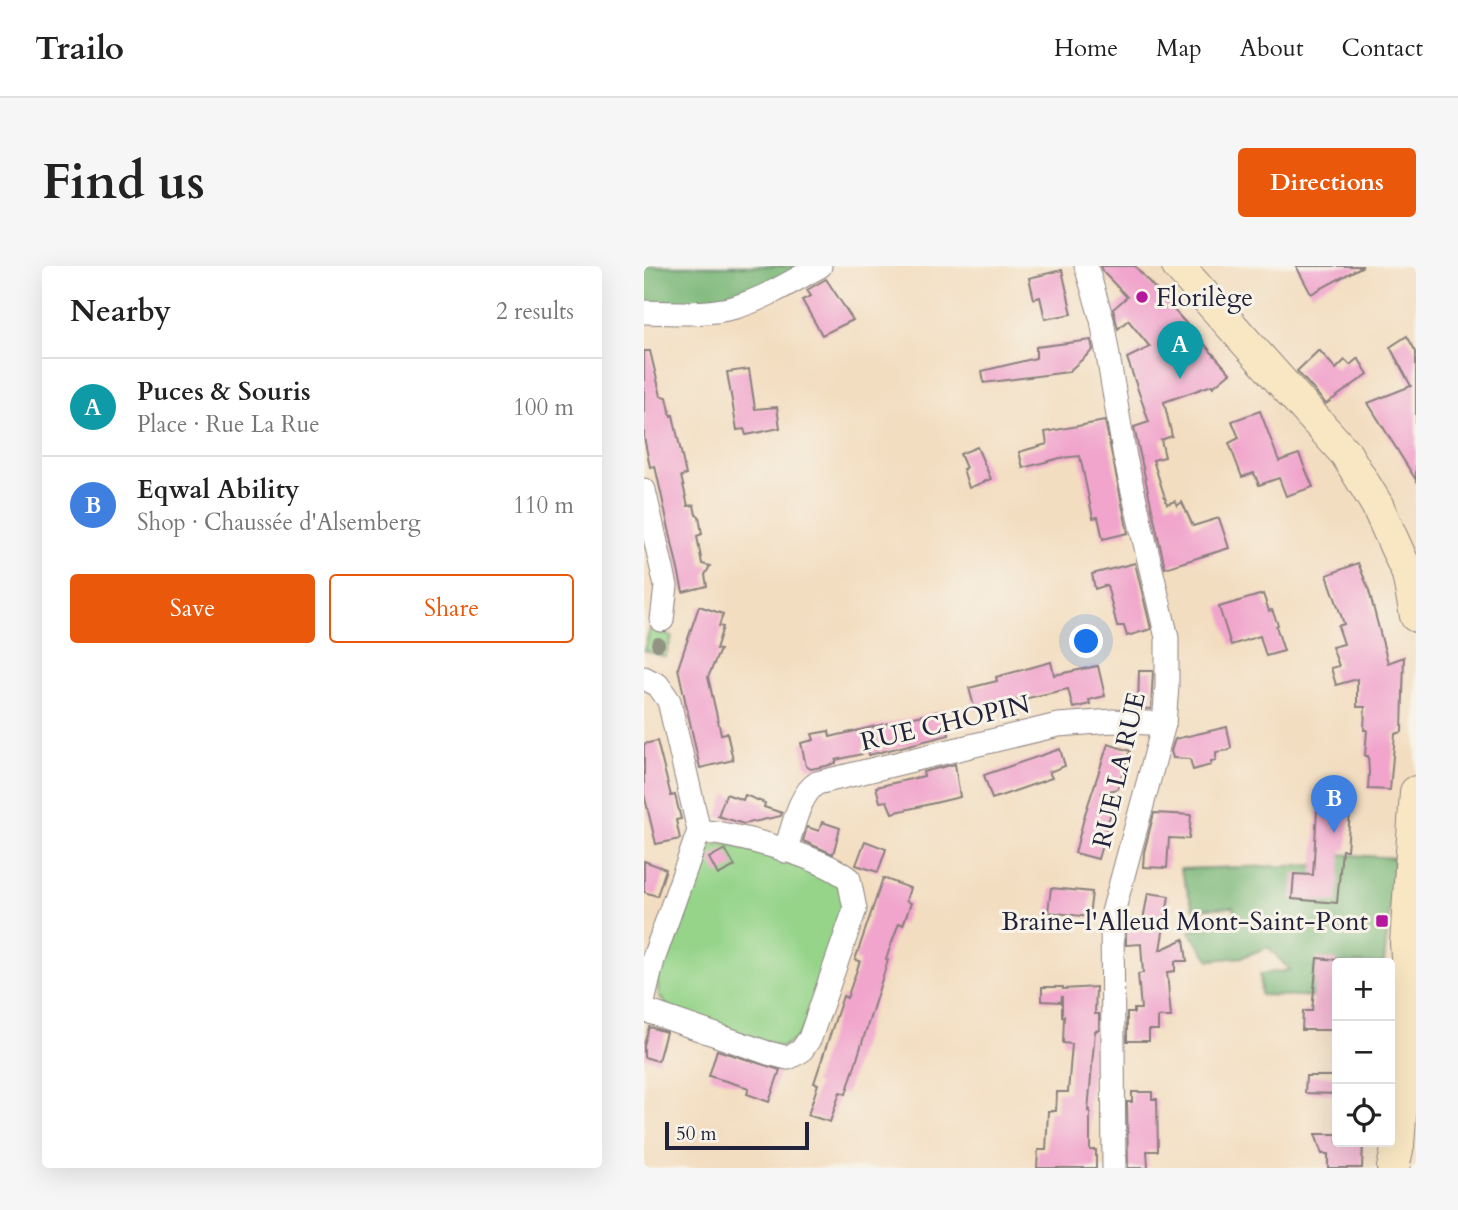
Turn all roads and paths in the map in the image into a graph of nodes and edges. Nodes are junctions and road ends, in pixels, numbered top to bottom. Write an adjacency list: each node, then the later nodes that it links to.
1 (820, 266): 4 (street)
2 (1086, 266): 9 (street, RUE LA RUE)
3 (1178, 266): 6 (main road)
4 (644, 312)
5 (644, 490): 7 (street)
6 (1416, 616)
7 (662, 620)
8 (644, 678): 11 (street)
9 (1164, 724): 12 (street, RUE CHOPIN); 19 (street, RUE LA RUE)
10 (1416, 792): 13 (main road)
11 (699, 831): 12 (street); 14 (street)
12 (785, 851): 16 (street)
13 (1406, 943): 17 (main road); 18 (main road)
14 (649, 958): 15 (street)
15 (644, 998)
16 (644, 1010)
17 (1393, 1021)
18 (1390, 1158)
19 (1114, 1168)

